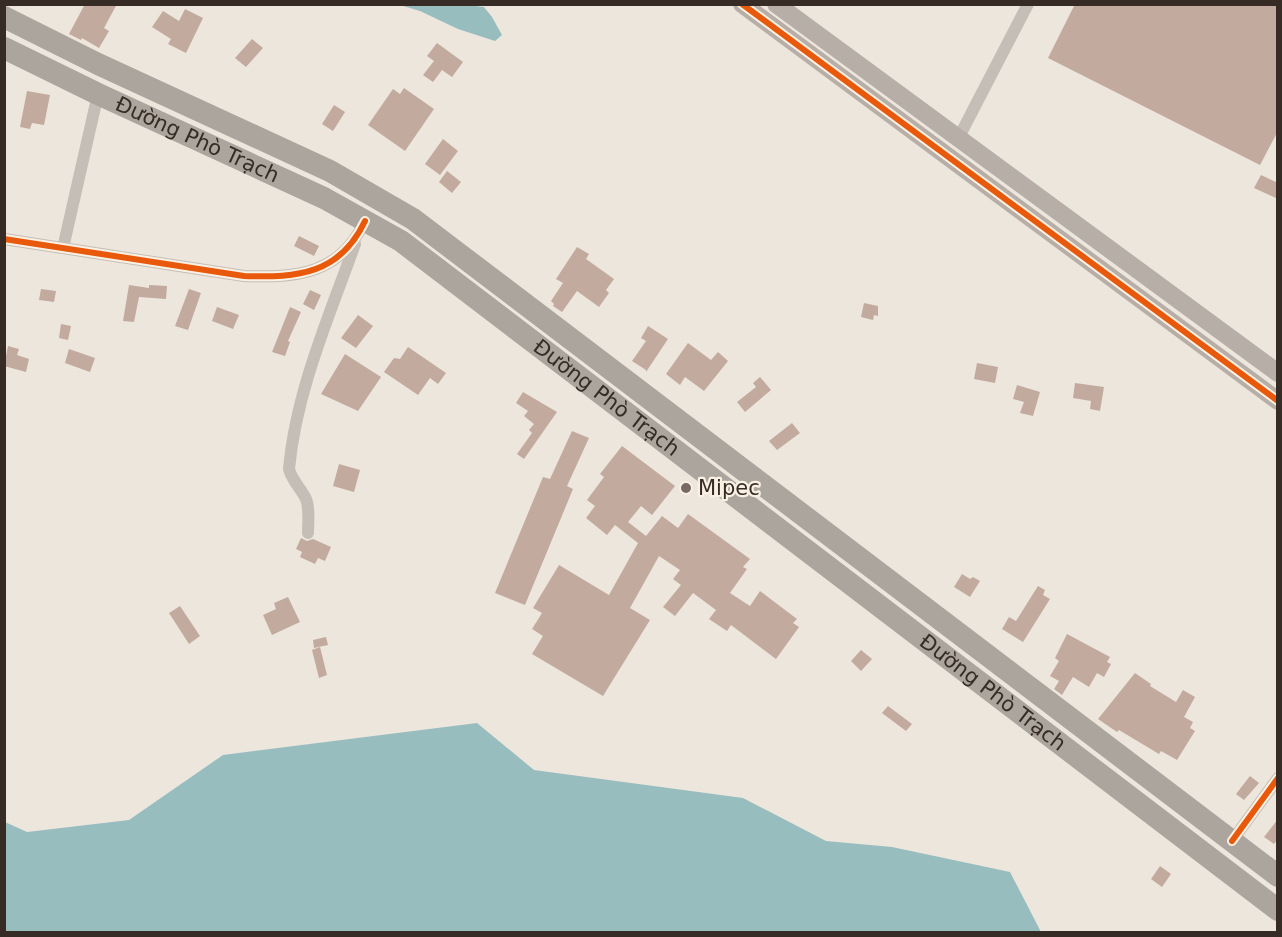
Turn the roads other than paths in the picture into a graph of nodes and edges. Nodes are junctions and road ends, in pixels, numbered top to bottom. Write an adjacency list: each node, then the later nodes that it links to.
1 (742, 4): 12 (street)
2 (776, 4): 7 (street)
3 (1028, 4): 7 (street)
4 (4, 16): 15 (highway, Đường Phò Trạch)
5 (4, 48): 6 (highway, Đường Phò Trạch)
6 (98, 94): 8 (highway, Đường Phò Trạch); 10 (street)
7 (958, 139): 11 (street)
8 (361, 230): 10 (street); 13 (street); 17 (highway, Đường Phò Trạch)
9 (4, 239): 10 (street)
10 (63, 248)
11 (1278, 373)
12 (1278, 401)
13 (308, 533)
14 (1278, 778): 15 (street)
15 (1232, 841): 16 (highway, Đường Phò Trạch)
16 (1278, 876)
17 (1278, 910)

